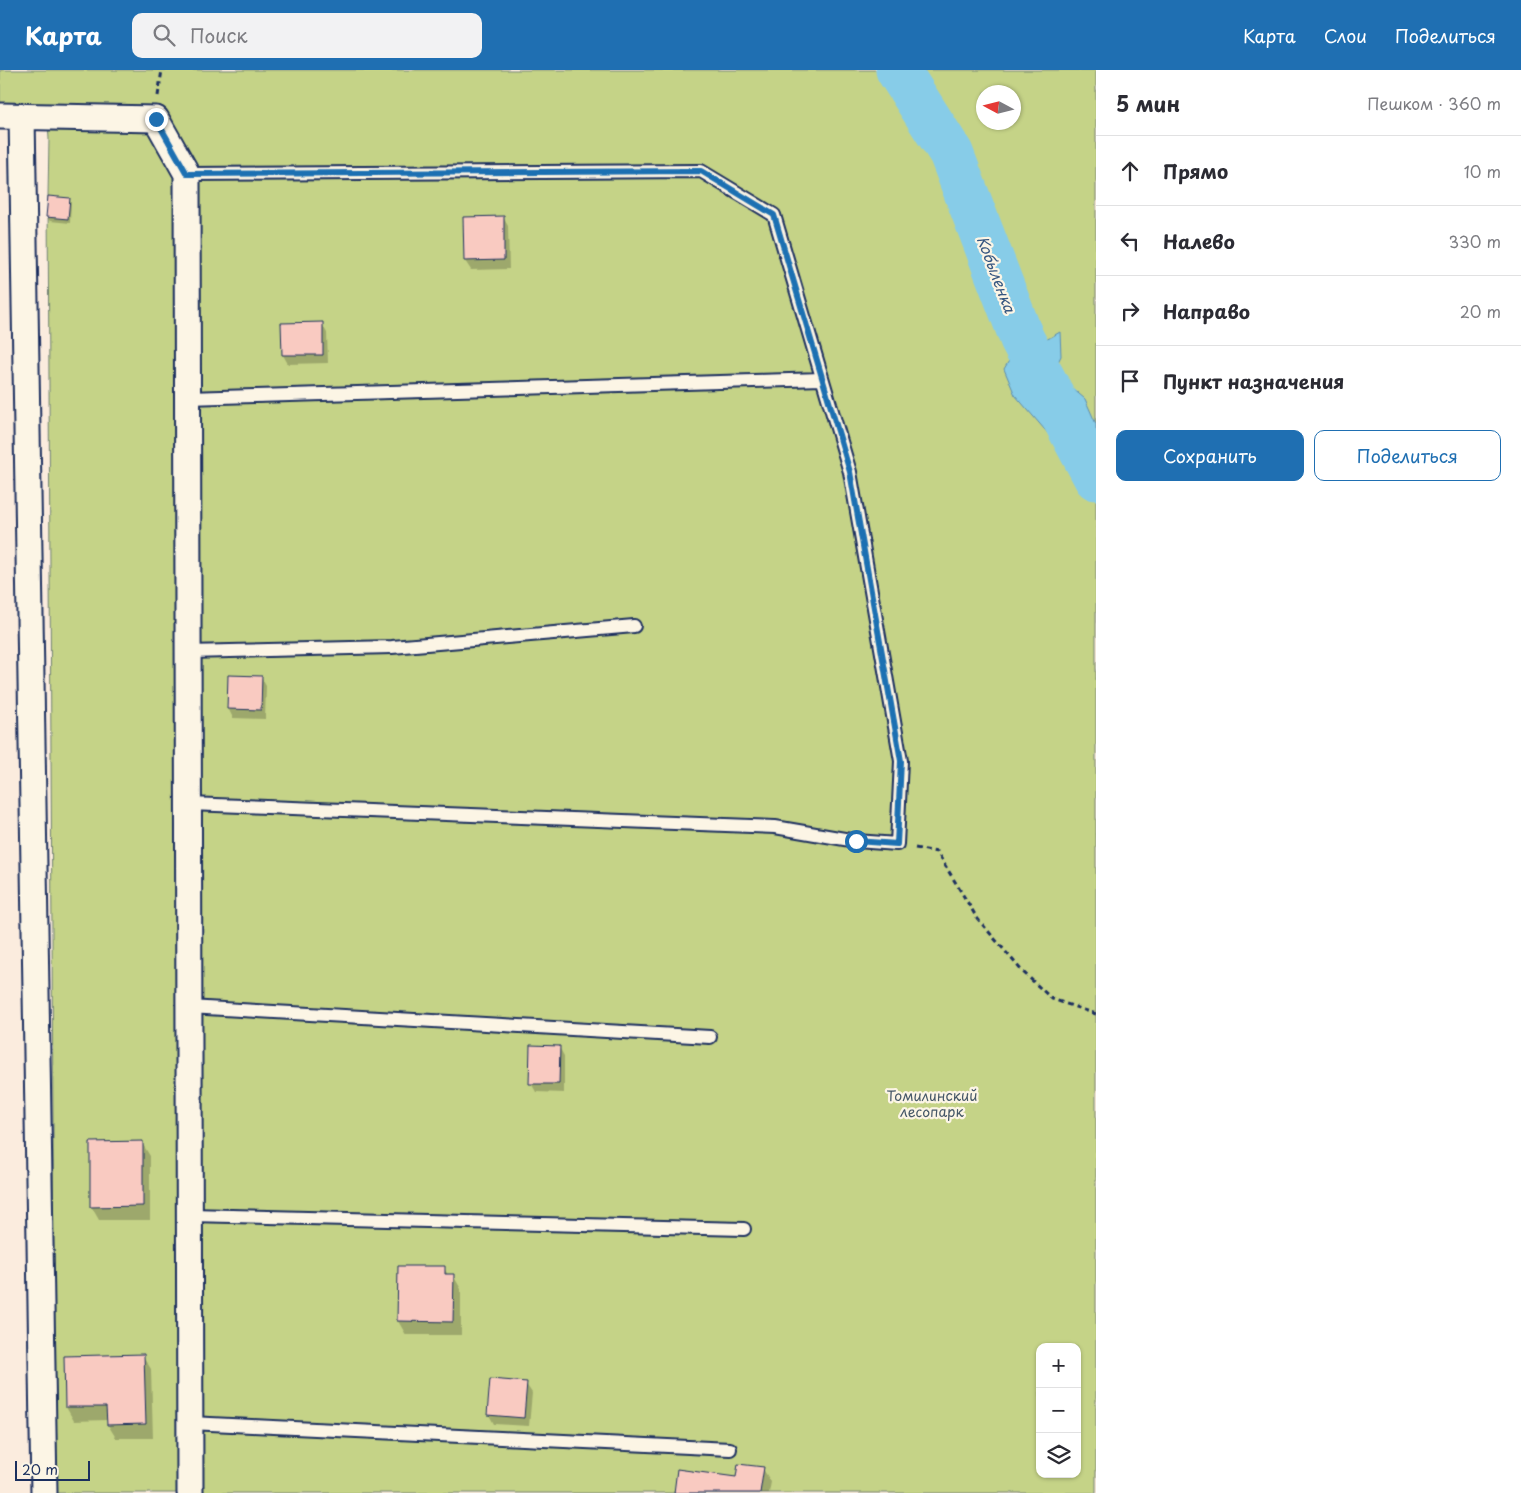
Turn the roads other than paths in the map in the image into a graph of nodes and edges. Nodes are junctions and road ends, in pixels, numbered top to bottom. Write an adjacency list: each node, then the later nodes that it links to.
1 (11, 116): 2 (street); 14 (street)
2 (187, 174): 3 (lane); 4 (street)
3 (822, 379): 4 (lane); 7 (lane)
4 (188, 398): 6 (street)
5 (634, 626): 6 (lane)
6 (188, 652): 7 (street)
7 (189, 804): 8 (street)
8 (189, 1007): 9 (lane); 10 (street)
9 (710, 1037)
10 (190, 1214): 11 (lane); 12 (street)
11 (744, 1229)
12 (190, 1423): 13 (lane); 15 (street)
13 (730, 1449)
14 (44, 1493)
15 (190, 1493)

